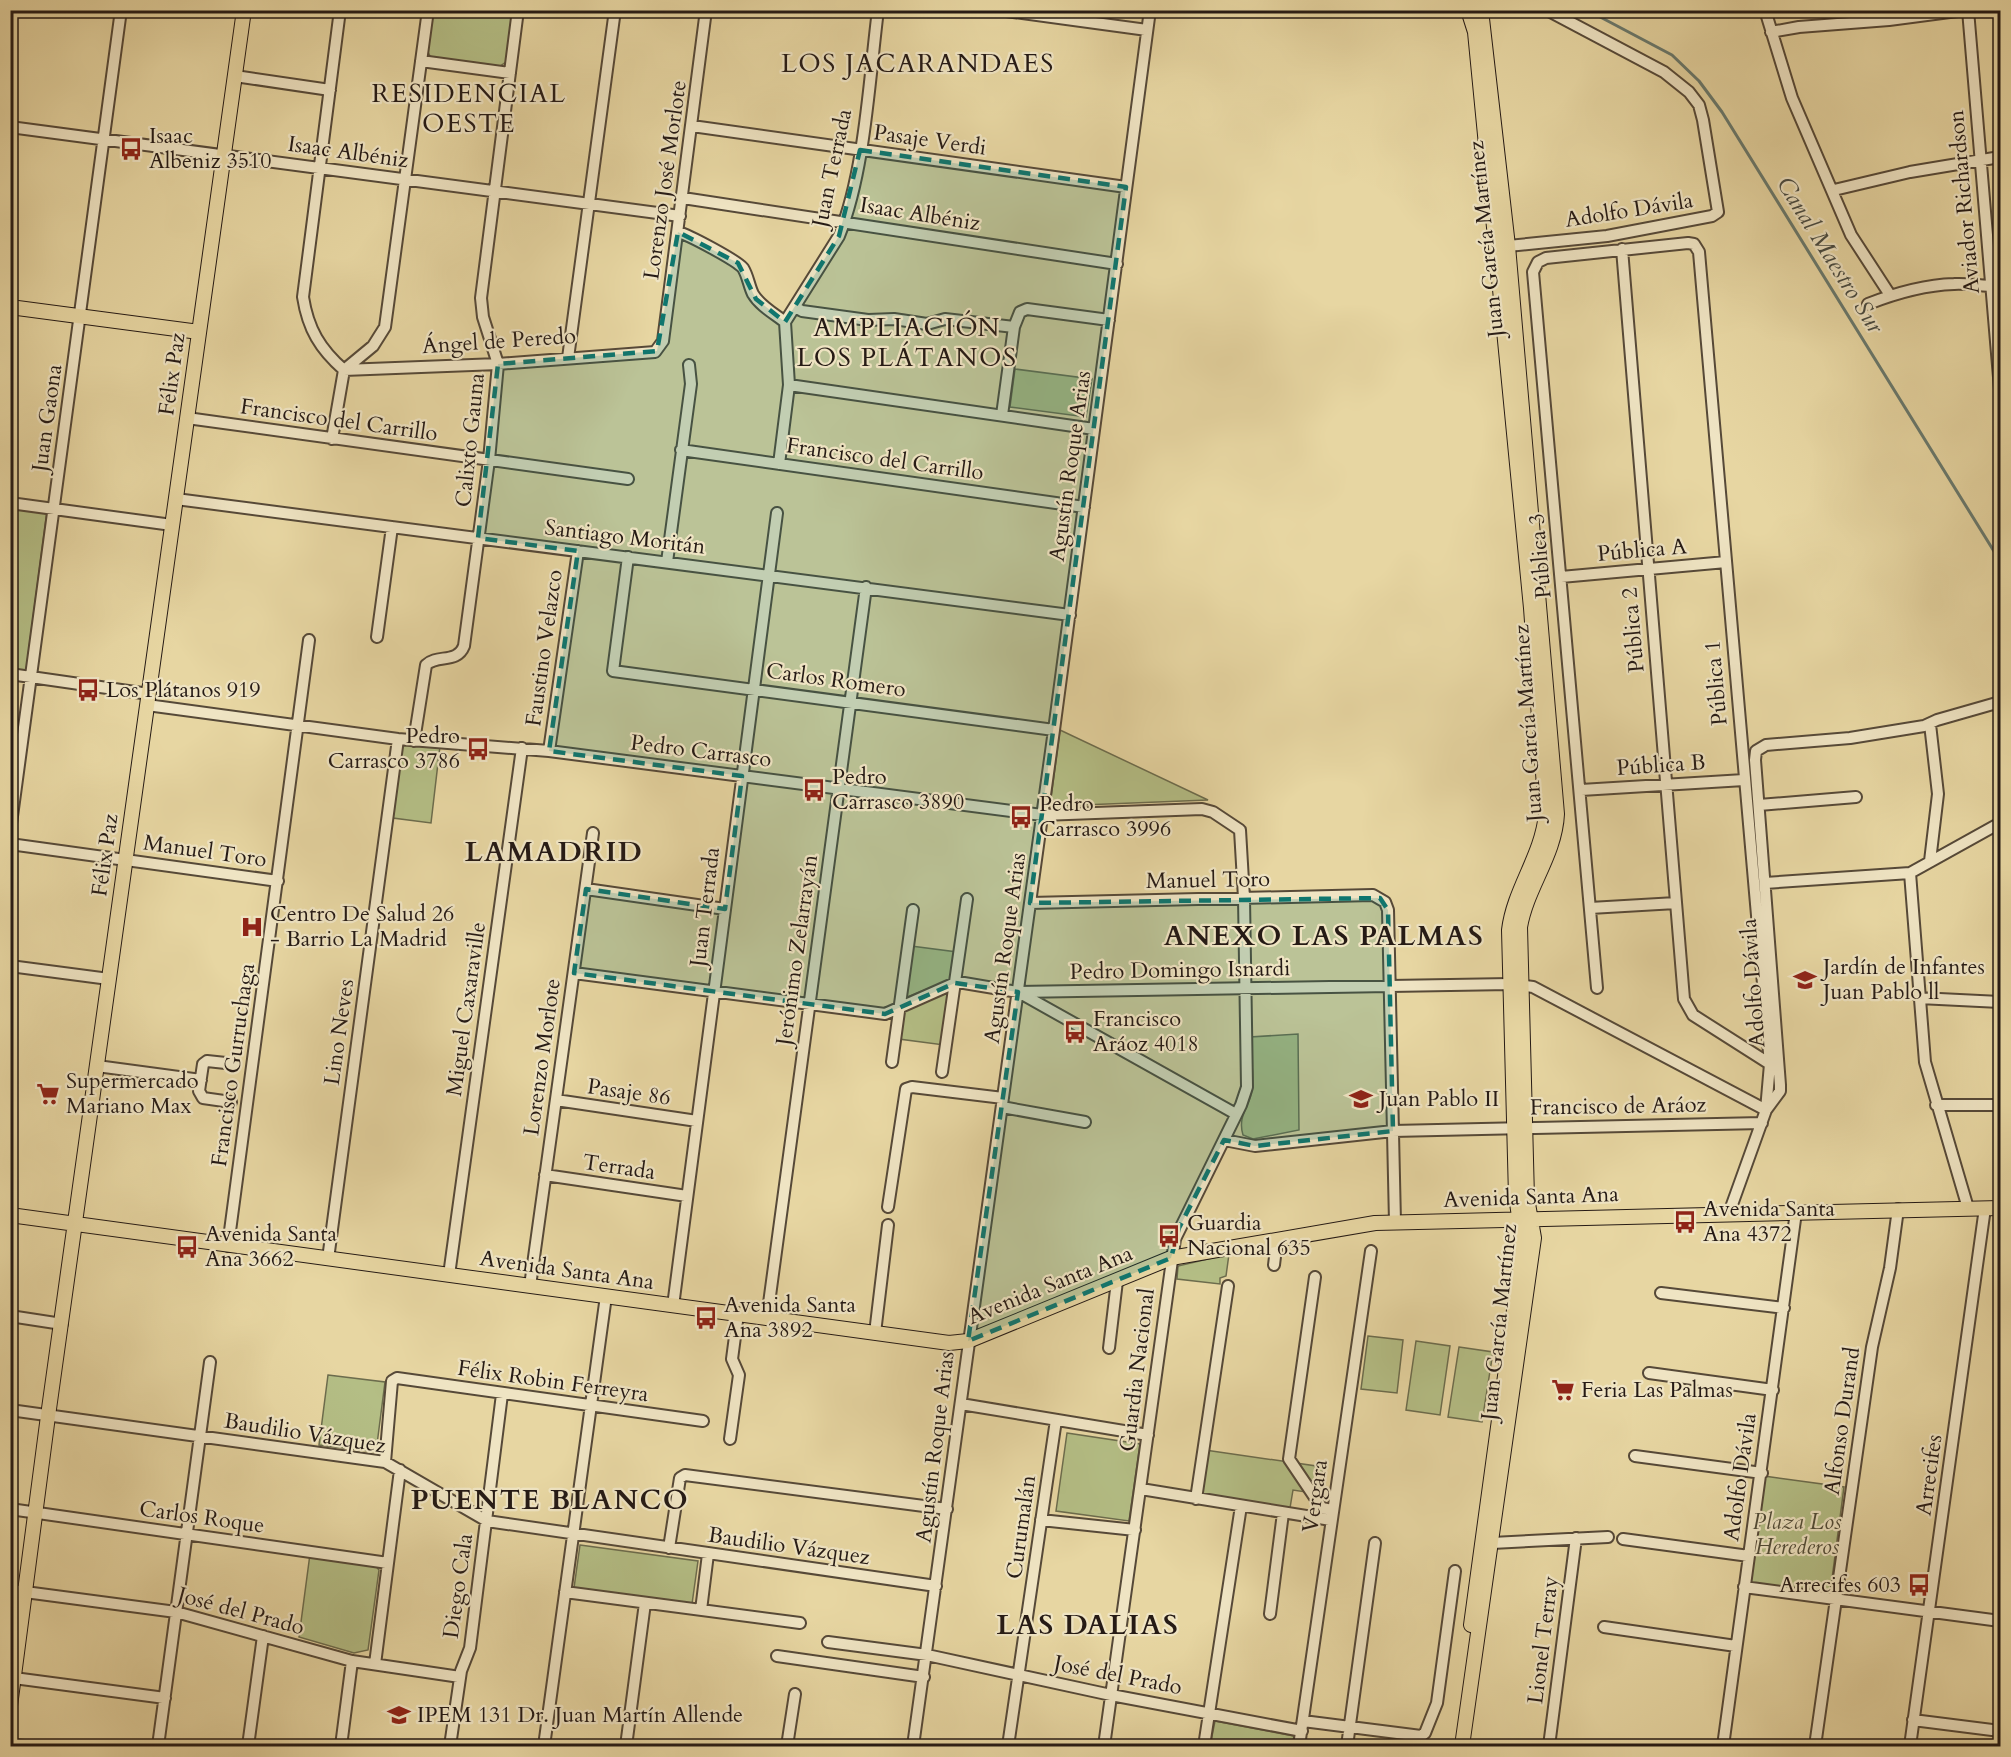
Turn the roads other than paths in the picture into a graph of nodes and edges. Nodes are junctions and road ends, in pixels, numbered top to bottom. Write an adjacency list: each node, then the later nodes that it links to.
1 (121, 10): 24 (street, Juan Gaona)
2 (244, 10): 20 (main road, Félix Paz)
3 (340, 10): 21 (street)
4 (428, 10): 18 (street)
5 (518, 10): 19 (street, Calixto Gauna)
6 (615, 10): 35 (street)
7 (706, 10): 22 (street, Lorenzo José Morlote)
8 (878, 10): 25 (street, Juan Terrada)
9 (999, 10): 16 (street)
10 (1149, 10): 16 (street, Agustín Roque Arias)
11 (1468, 10): 129 (main road, Juan García Martínez)
12 (1481, 10): 39 (main road, Juan García Martínez)
13 (1547, 10): 39 (street, Adolfo Dávila)
14 (1765, 10): 17 (street)
15 (1966, 10): 17 (street); 28 (street, Aviador Richardson)
16 (1147, 30): 31 (street, Agustín Roque Arias)
17 (1771, 32): 32 (street)
18 (421, 61): 19 (street); 30 (street)
19 (510, 74): 33 (street, Calixto Gauna)
20 (235, 76): 21 (street); 26 (main road, Félix Paz)
21 (330, 90): 29 (street)
22 (692, 126): 25 (street, Pasaje Verdi); 34 (street, Lorenzo José Morlote)
23 (10, 127): 24 (street, Isaac Albéniz)
24 (104, 139): 26 (street, Isaac Albéniz); 47 (street, Juan Gaona)
25 (860, 150): 31 (street, Pasaje Verdi); 37 (street, Juan Terrada)
26 (224, 155): 29 (street, Isaac Albéniz); 51 (main road, Félix Paz)
27 (2001, 157): 28 (street)
28 (1980, 159): 32 (street); 42 (street, Aviador Richardson)
29 (319, 168): 30 (street, Isaac Albéniz); 56 (street)
30 (406, 179): 33 (street, Isaac Albéniz); 56 (street)
31 (1126, 187): 41 (street, Agustín Roque Arias)
32 (1834, 190): 43 (street)
33 (495, 191): 35 (street, Isaac Albéniz); 54 (street, Calixto Gauna)
34 (683, 198): 36 (street, Lorenzo José Morlote); 37 (street, Isaac Albéniz)
35 (590, 204): 36 (street, Isaac Albéniz); 53 (street)
36 (680, 216): 38 (street, Lorenzo José Morlote)
37 (845, 222): 41 (street, Isaac Albéniz); 46 (street, Juan Terrada)
38 (678, 232): 49 (street); 52 (street, Lorenzo José Morlote)
39 (1508, 246): 129 (main road, Juan García Martínez)
40 (1622, 249): 78 (street, Pública 1); 79 (street, Pública 2); 81 (street, Pública 3)
41 (1117, 264): 48 (street, Agustín Roque Arias)
42 (1996, 287): 43 (street); 58 (street, Aviador Richardson)
43 (1890, 295): 44 (street)
44 (1868, 304)
45 (10, 306): 47 (main road)
46 (795, 307): 49 (street, Juan Terrada); 50 (street)
47 (80, 316): 51 (main road); 70 (street, Juan Gaona)
48 (1109, 320): 50 (street); 61 (street, Agustín Roque Arias)
49 (785, 322): 57 (street)
50 (1014, 327): 59 (street)
51 (199, 332): 60 (main road, Félix Paz)
52 (655, 352): 53 (street, Ángel de Peredo)
53 (568, 358): 54 (street, Ángel de Peredo)
54 (498, 364): 56 (street, Ángel de Peredo); 64 (street, Calixto Gauna)
55 (689, 365): 63 (street)
56 (344, 370): 62 (street)
57 (789, 385): 59 (street); 65 (street)
58 (2001, 389)
59 (1002, 415): 61 (street)
60 (187, 418): 62 (street, Francisco del Carrillo); 67 (main road, Félix Paz)
61 (1094, 429): 69 (street, Agustín Roque Arias)
62 (332, 439): 64 (street, Francisco del Carrillo)
63 (681, 450): 65 (street, Francisco del Carrillo); 77 (street)
64 (489, 460): 66 (street, Francisco del Carrillo); 74 (street, Calixto Gauna)
65 (779, 464): 69 (street, Francisco del Carrillo)
66 (628, 479)
67 (176, 499): 72 (main road, Félix Paz); 73 (street, Santiago Moritán)
68 (10, 503): 70 (street)
69 (1084, 507): 83 (street, Agustín Roque Arias)
70 (54, 509): 72 (street); 87 (street, Juan Gaona)
71 (777, 513): 80 (street, Juan Terrada)
72 (172, 525): 89 (main road, Félix Paz)
73 (392, 527): 74 (street, Santiago Moritán); 84 (street)
74 (478, 538): 75 (street, Santiago Moritán); 96 (street, Calixto Gauna)
75 (578, 551): 76 (street, Santiago Moritán); 98 (street, Faustino Velazco)
76 (628, 557): 77 (street, Santiago Moritán); 88 (street, Carlos Romero)
77 (667, 562): 80 (street, Santiago Moritán)
78 (1726, 562): 79 (street, Pública A); 100 (street, Pública 1)
79 (1648, 569): 81 (street, Pública A); 101 (street, Pública 2)
80 (768, 574): 82 (street, Santiago Moritán); 88 (street, Juan Terrada)
81 (1561, 577): 103 (street, Pública 3)
82 (866, 587): 83 (street, Santiago Moritán); 90 (street, Jerónimo Zelarrayán)
83 (1070, 615): 94 (street, Agustín Roque Arias)
84 (377, 637)
85 (309, 640): 93 (street, Francisco Gurruchaga)
86 (10, 674): 87 (street, Pedro Carrasco)
87 (31, 677): 89 (street, Pedro Carrasco); 108 (street, Juan Gaona)
88 (753, 688): 90 (street, Carlos Romero); 99 (street, Juan Terrada)
89 (148, 699): 93 (street, Pedro Carrasco); 112 (main road, Félix Paz)
90 (850, 702): 94 (street, Carlos Romero); 102 (street, Jerónimo Zelarrayán)
91 (2001, 702): 92 (street)
92 (1930, 724): 105 (street, Adolfo Dávila); 113 (street)
93 (298, 726): 95 (street, Pedro Carrasco); 115 (street, Francisco Gurruchaga)
94 (1054, 730): 106 (street, Agustín Roque Arias)
95 (398, 739): 96 (street, Pedro Carrasco); 176 (street, Lino Neves)
96 (414, 741): 97 (street, Pedro Carrasco)
97 (522, 748): 98 (street, Pedro Carrasco); 178 (street, Miguel Caxaraville)
98 (549, 751): 99 (street, Pedro Carrasco)
99 (742, 776): 102 (street, Pedro Carrasco); 123 (street, Juan Terrada)
100 (1744, 780): 101 (street, Pública B); 141 (street, Pública 1)
101 (1665, 785): 103 (street, Pública B); 121 (street, Pública 2)
102 (838, 789): 106 (street, Pedro Carrasco); 137 (street, Jerónimo Zelarrayán)
103 (1581, 790): 122 (street, Pública 3)
104 (1856, 797): 105 (street)
105 (1759, 805): 116 (street, Adolfo Dávila)
106 (1042, 815): 110 (street, Pedro Carrasco); 120 (street, Agustín Roque Arias)
107 (2001, 823): 113 (street)
108 (10, 831)
109 (593, 833): 117 (street, Lorenzo Morlote)
110 (1242, 834): 118 (street, Guardia Nacional)
111 (10, 844): 112 (street, Manuel Toro)
112 (125, 860): 115 (street, Manuel Toro); 127 (main road, Félix Paz)
113 (1930, 861): 114 (street)
114 (1910, 873): 116 (street); 135 (street)
115 (278, 881): 173 (street, Francisco Gurruchaga)
116 (1765, 883): 150 (street, Adolfo Dávila)
117 (585, 889): 123 (street); 126 (street, Lorenzo Morlote)
118 (1244, 898): 120 (street, Manuel Toro); 130 (street, Manuel Toro); 131 (street, Guardia Nacional)
119 (967, 899): 128 (street)
120 (1030, 903): 134 (street, Agustín Roque Arias)
121 (1676, 903): 122 (street); 141 (street, Pública 2)
122 (1590, 908): 132 (street, Pública 3)
123 (724, 909): 133 (street, Juan Terrada)
124 (913, 910): 138 (street)
125 (10, 966): 127 (street)
126 (574, 973): 133 (street); 145 (street, Lorenzo Morlote)
127 (109, 979): 142 (main road, Félix Paz)
128 (955, 984): 134 (street, Pedro Domingo Isnardi); 138 (street); 143 (street)
129 (1515, 985): 130 (street, Pedro Domingo Isnardi); 150 (street, Pedro Domingo Isnardi); 155 (main road, Juan García Martínez)
130 (1389, 986): 131 (street, Pedro Domingo Isnardi); 156 (street)
131 (1246, 988): 134 (street, Pedro Domingo Isnardi); 151 (street, Guardia Nacional)
132 (1597, 988)
133 (714, 991): 137 (street); 152 (street, Juan Terrada)
134 (1018, 992): 147 (street, Agustín Roque Arias); 151 (street)
135 (1919, 998): 136 (street); 148 (street)
136 (2001, 1002)
137 (809, 1003): 138 (street); 189 (street, Jerónimo Zelarrayán)
138 (899, 1008): 139 (street)
139 (892, 1062)
140 (235, 1064): 144 (street)
141 (1770, 1064): 150 (street, Pública 1)
142 (97, 1066): 144 (street); 170 (main road, Félix Paz)
143 (942, 1072)
144 (201, 1080): 146 (street)
145 (556, 1100): 152 (street, Pasaje 86); 158 (street, Lorenzo Morlote)
146 (231, 1102)
147 (1003, 1102): 153 (street); 160 (street); 192 (street, Agustín Roque Arias)
148 (1936, 1105): 149 (street); 161 (street)
149 (2001, 1105)
150 (1766, 1110): 154 (street, Adolfo Dávila)
151 (1236, 1114): 157 (street, Guardia Nacional)
152 (697, 1121): 159 (street, Juan Terrada)
153 (1085, 1122)
154 (1762, 1123): 155 (street, Francisco de Aráoz); 166 (street, Adolfo Dávila)
155 (1520, 1127): 156 (street, Francisco de Aráoz); 168 (main road, Juan García Martínez)
156 (1393, 1131): 157 (street, Francisco de Aráoz); 169 (street)
157 (1224, 1140): 175 (street, Guardia Nacional)
158 (545, 1175): 159 (street, Terrada); 181 (street, Lorenzo Morlote)
159 (687, 1196): 185 (street, Juan Terrada)
160 (888, 1207)
161 (1968, 1208): 162 (main road, Avenida Santa Ana); 164 (main road, Avenida Santa Ana)
162 (1984, 1208): 163 (main road, Avenida Santa Ana); 242 (street, Arrecifes)
163 (2001, 1208)
164 (1898, 1209): 165 (main road, Avenida Santa Ana); 239 (street, Alfonso Durand)
165 (1796, 1212): 166 (main road, Avenida Santa Ana); 186 (street, Adolfo Dávila)
166 (1729, 1213): 168 (main road, Avenida Santa Ana)
167 (10, 1215): 170 (main road, Avenida Santa Ana)
168 (1526, 1218): 169 (main road, Avenida Santa Ana); 227 (main road, Juan García Martínez); 283 (main road, Juan García Martínez)
169 (1395, 1222): 172 (main road, Avenida Santa Ana)
170 (75, 1225): 173 (main road, Avenida Santa Ana); 190 (main road, Félix Paz)
171 (888, 1225): 191 (street)
172 (1277, 1240): 175 (main road, Avenida Santa Ana); 177 (street)
173 (228, 1246): 176 (main road, Avenida Santa Ana)
174 (1371, 1251): 218 (street, Vergara)
175 (1171, 1258): 180 (main road, Avenida Santa Ana); 205 (street, Guardia Nacional)
176 (328, 1259): 178 (main road, Avenida Santa Ana)
177 (1274, 1265)
178 (449, 1275): 181 (main road, Avenida Santa Ana)
179 (1315, 1277): 218 (street)
180 (1117, 1281): 192 (main road, Avenida Santa Ana); 193 (street)
181 (530, 1286): 184 (main road, Avenida Santa Ana)
182 (1228, 1286): 212 (street)
183 (1661, 1293): 186 (street)
184 (606, 1296): 185 (main road, Avenida Santa Ana); 199 (street)
185 (673, 1306): 187 (main road, Avenida Santa Ana)
186 (1784, 1308): 196 (street, Adolfo Dávila)
187 (738, 1314): 189 (main road, Avenida Santa Ana); 206 (street)
188 (10, 1316): 190 (street)
189 (767, 1318): 191 (main road, Avenida Santa Ana)
190 (62, 1324): 201 (main road, Félix Paz)
191 (875, 1333): 192 (main road, Avenida Santa Ana)
192 (968, 1341): 198 (street, Agustín Roque Arias)
193 (1109, 1348)
194 (210, 1362): 204 (street)
195 (1649, 1373): 196 (street)
196 (1773, 1390): 210 (street, Adolfo Dávila)
197 (502, 1394): 199 (street, Félix Robin Ferreyra); 208 (street, Félix Robin Ferreyra); 220 (street, Diego Cala)
198 (961, 1404): 202 (street); 215 (street, Agustín Roque Arias)
199 (590, 1406): 203 (street, Félix Robin Ferreyra); 223 (street)
200 (10, 1410): 201 (street, Baudilio Vázquez)
201 (48, 1416): 204 (street, Baudilio Vázquez); 216 (main road, Félix Paz)
202 (1056, 1420): 205 (street); 219 (street, Curumalán)
203 (703, 1421)
204 (200, 1436): 208 (street, Baudilio Vázquez); 222 (street)
205 (1149, 1436): 211 (street, Guardia Nacional)
206 (730, 1439)
207 (1635, 1456): 210 (street)
208 (384, 1462): 209 (street, Baudilio Vázquez)
209 (400, 1470): 220 (street, Baudilio Vázquez); 232 (street)
210 (1762, 1473): 231 (street, Adolfo Dávila)
211 (1141, 1490): 212 (street); 221 (street, Guardia Nacional)
212 (1196, 1499): 213 (street)
213 (1241, 1506): 217 (street); 263 (street)
214 (10, 1509): 216 (street, Carlos Roque)
215 (947, 1509): 229 (street); 234 (street, Agustín Roque Arias)
216 (37, 1512): 222 (street, Carlos Roque); 237 (main road, Félix Paz)
217 (1283, 1513): 218 (street); 244 (street)
218 (1331, 1515): 266 (street, Vergara)
219 (1041, 1520): 221 (street); 255 (street, Curumalán)
220 (487, 1521): 223 (street, Baudilio Vázquez); 256 (street, Diego Cala)
221 (1135, 1530): 260 (street, Guardia Nacional)
222 (187, 1534): 232 (street, Carlos Roque); 243 (street)
223 (573, 1535): 229 (street, Baudilio Vázquez); 238 (street)
224 (1608, 1537): 225 (street)
225 (1576, 1538): 227 (street); 285 (street, Lionel Terray)
226 (1623, 1539): 231 (street)
227 (1492, 1543): 284 (main road, Juan García Martínez)
228 (1375, 1544): 265 (street)
229 (669, 1548): 230 (street, Baudilio Vázquez)
230 (708, 1554): 234 (street, Baudilio Vázquez); 241 (street)
231 (1749, 1556): 235 (street, Adolfo Dávila)
232 (388, 1563): 254 (street)
233 (1455, 1571): 265 (street, José del Prado)
234 (936, 1586): 251 (street, Agustín Roque Arias)
235 (1744, 1587): 239 (street); 250 (street, Adolfo Dávila)
236 (10, 1590): 237 (street, José del Prado)
237 (26, 1592): 243 (street, José del Prado); 258 (main road, Félix Paz)
238 (565, 1592): 240 (street); 274 (street)
239 (1837, 1599): 242 (street); 287 (street, Alfonso Durand)
240 (645, 1603): 241 (street); 275 (street)
241 (701, 1610): 246 (street)
242 (1930, 1610): 245 (street); 264 (street, Arrecifes)
243 (176, 1612): 248 (street, José del Prado); 261 (street)
244 (1270, 1614)
245 (2001, 1621)
246 (800, 1623)
247 (1604, 1628): 250 (street)
248 (263, 1636): 253 (street, José del Prado); 271 (street)
249 (828, 1642): 251 (street, José del Prado)
250 (1736, 1646): 286 (street, Adolfo Dávila)
251 (927, 1655): 255 (street, José del Prado); 257 (street, Agustín Roque Arias)
252 (777, 1656): 257 (street)
253 (352, 1660): 254 (street, José del Prado); 272 (street)
254 (375, 1664): 256 (street, José del Prado)
255 (1018, 1675): 260 (street, José del Prado); 278 (street, Curumalán)
256 (460, 1677): 273 (street, Diego Cala)
257 (924, 1677): 277 (street, Agustín Roque Arias)
258 (14, 1678): 261 (street); 262 (main road, Félix Paz)
259 (795, 1694): 276 (street)
260 (1112, 1695): 263 (street, José del Prado); 279 (street, Guardia Nacional)
261 (165, 1698): 270 (street)
262 (10, 1706)
263 (1209, 1713): 266 (street, José del Prado); 280 (street)
264 (1913, 1720): 267 (street); 288 (street, Arrecifes)
265 (1350, 1725): 266 (street, José del Prado); 282 (street)
266 (1302, 1726): 281 (street, Vergara)
267 (2001, 1731)
268 (10, 1745): 269 (street)
269 (24, 1746)
270 (158, 1746)
271 (248, 1746)
272 (341, 1746)
273 (450, 1746)
274 (544, 1746)
275 (626, 1746)
276 (787, 1746)
277 (913, 1746)
278 (1008, 1746)
279 (1104, 1746)
280 (1204, 1746)
281 (1299, 1746)
282 (1347, 1746)
283 (1454, 1746)
284 (1462, 1746)
285 (1549, 1746)
286 (1723, 1746)
287 (1815, 1746)
288 (1910, 1746)

